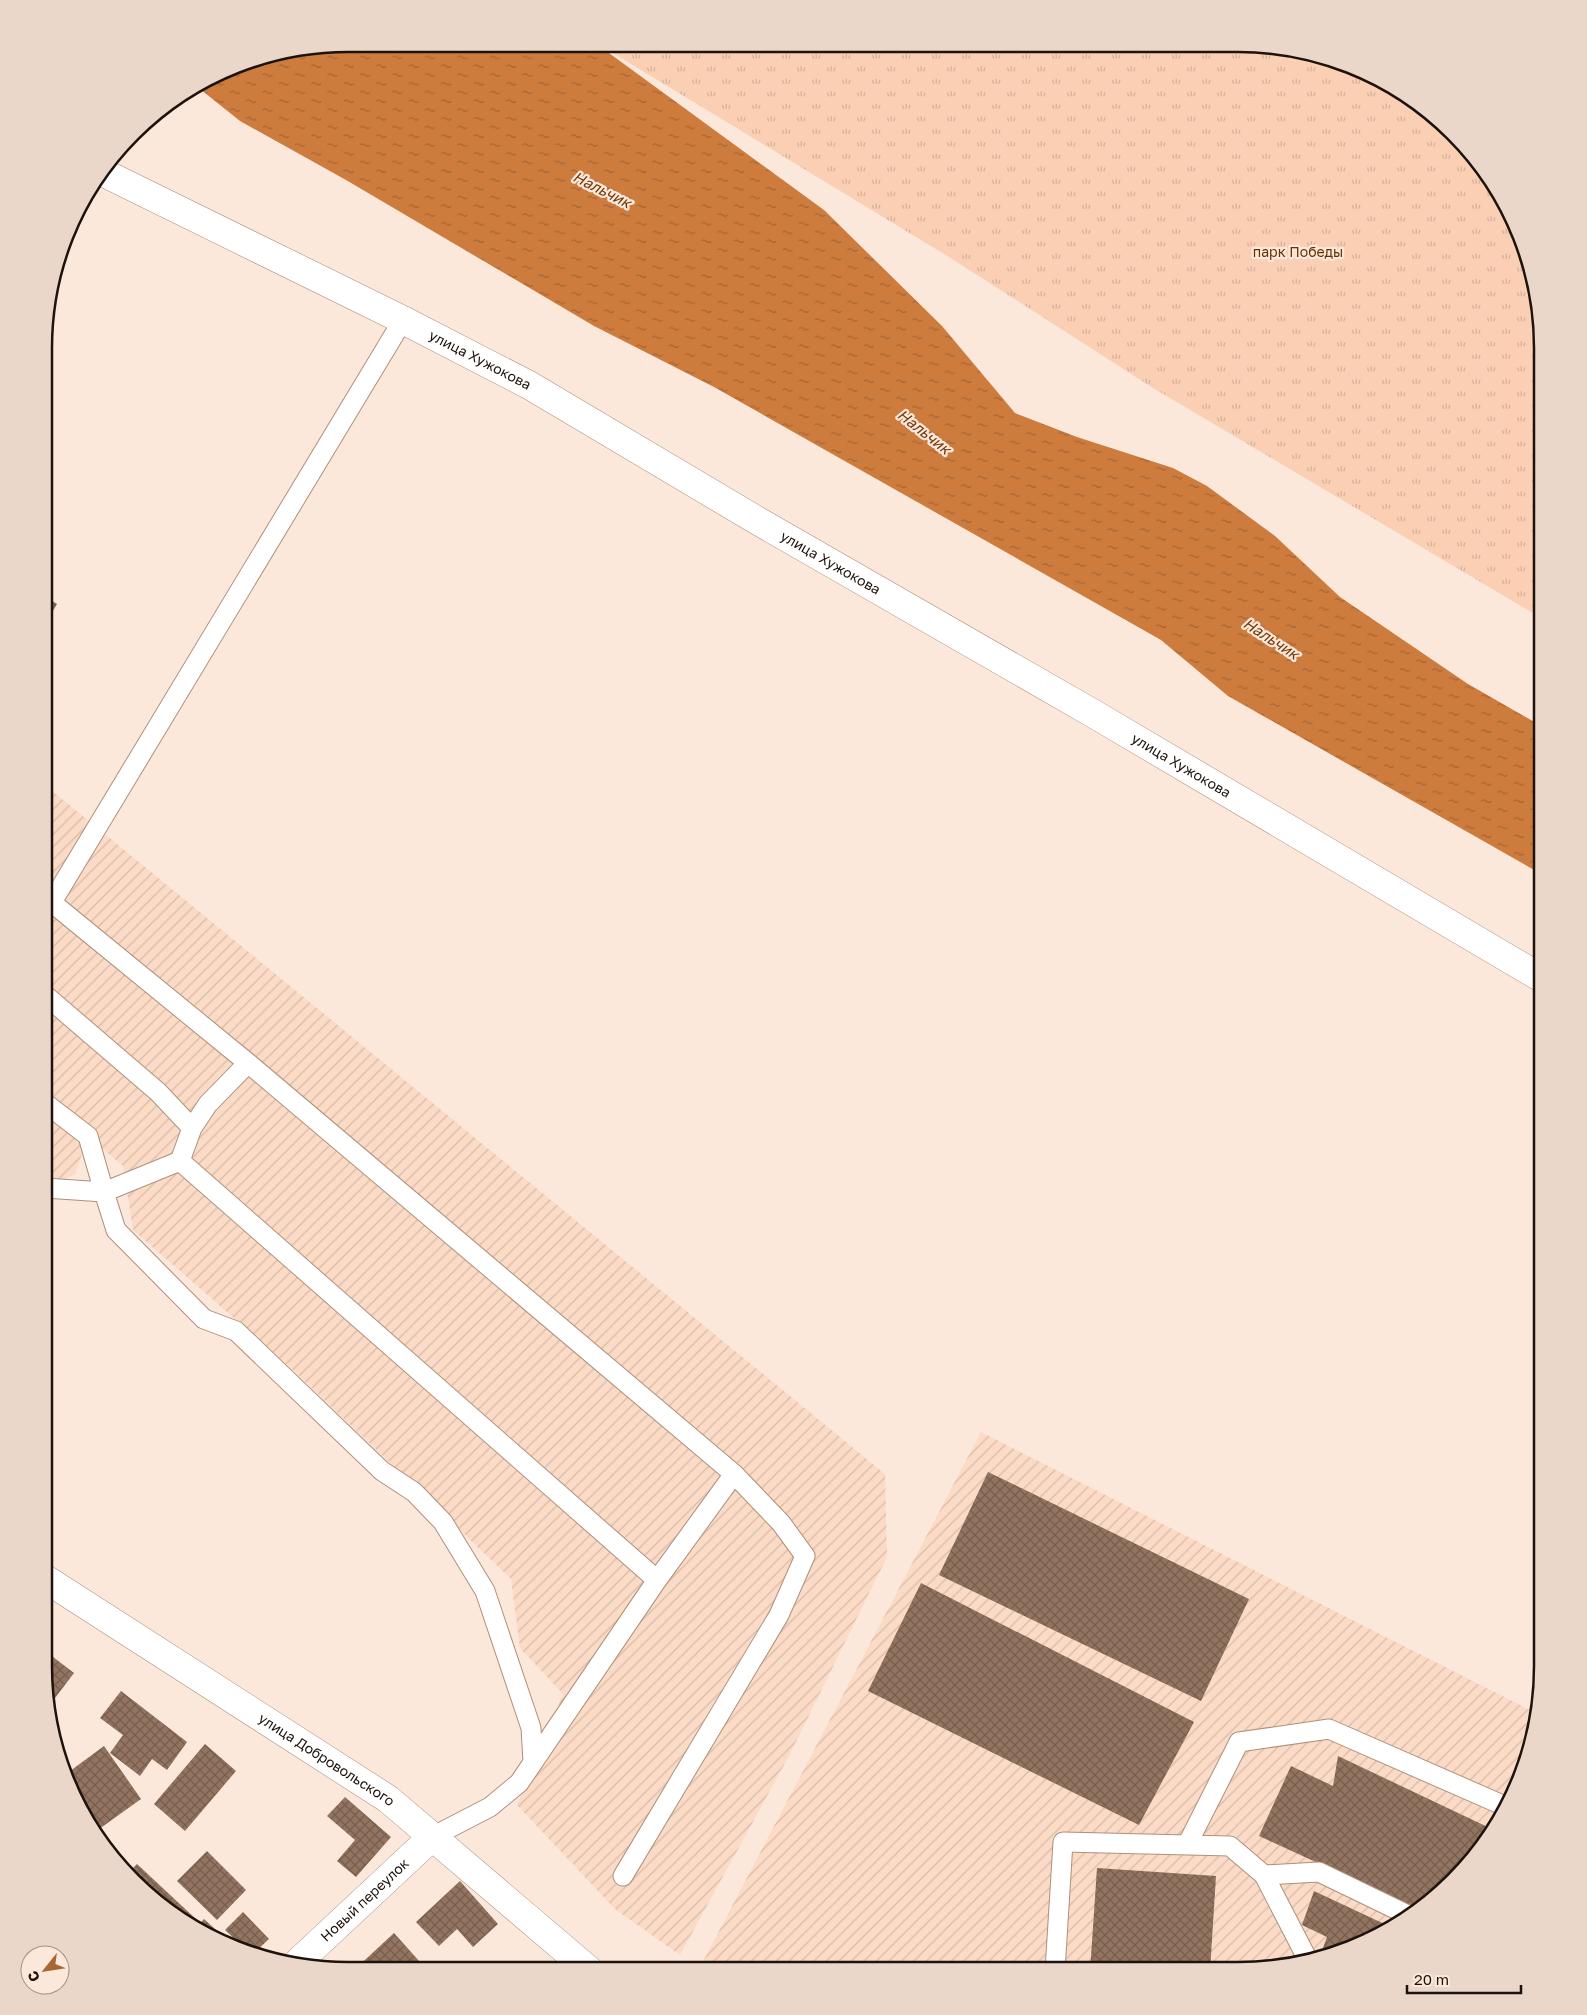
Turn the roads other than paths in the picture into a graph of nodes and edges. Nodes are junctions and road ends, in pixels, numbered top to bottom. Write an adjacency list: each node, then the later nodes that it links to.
1 (109, 175): 2 (street, улица Хужокова)
2 (403, 320): 3 (lane); 5 (street, улица Хужокова)
3 (52, 895)
4 (52, 902): 7 (lane)
5 (1534, 974)
6 (52, 1001): 9 (lane)
7 (248, 1063): 9 (lane); 13 (lane)
8 (52, 1108): 12 (lane)
9 (192, 1128): 10 (lane)
10 (180, 1161): 12 (lane); 14 (lane)
11 (52, 1188): 12 (lane)
12 (104, 1192): 16 (lane)
13 (734, 1474): 14 (lane); 21 (lane)
14 (657, 1580): 16 (lane)
15 (52, 1583): 18 (street, улица Добровольского)
16 (533, 1762): 18 (lane)
17 (1500, 1804): 19 (lane)
18 (432, 1837): 24 (street, Новый переулок); 25 (street, улица Добровольского)
19 (1187, 1845): 20 (lane); 26 (lane)
20 (1264, 1875): 22 (lane); 23 (lane)
21 (623, 1876)
22 (1403, 1913)
23 (1305, 1955)
24 (302, 1959)
25 (579, 1962)
26 (1056, 1962)

